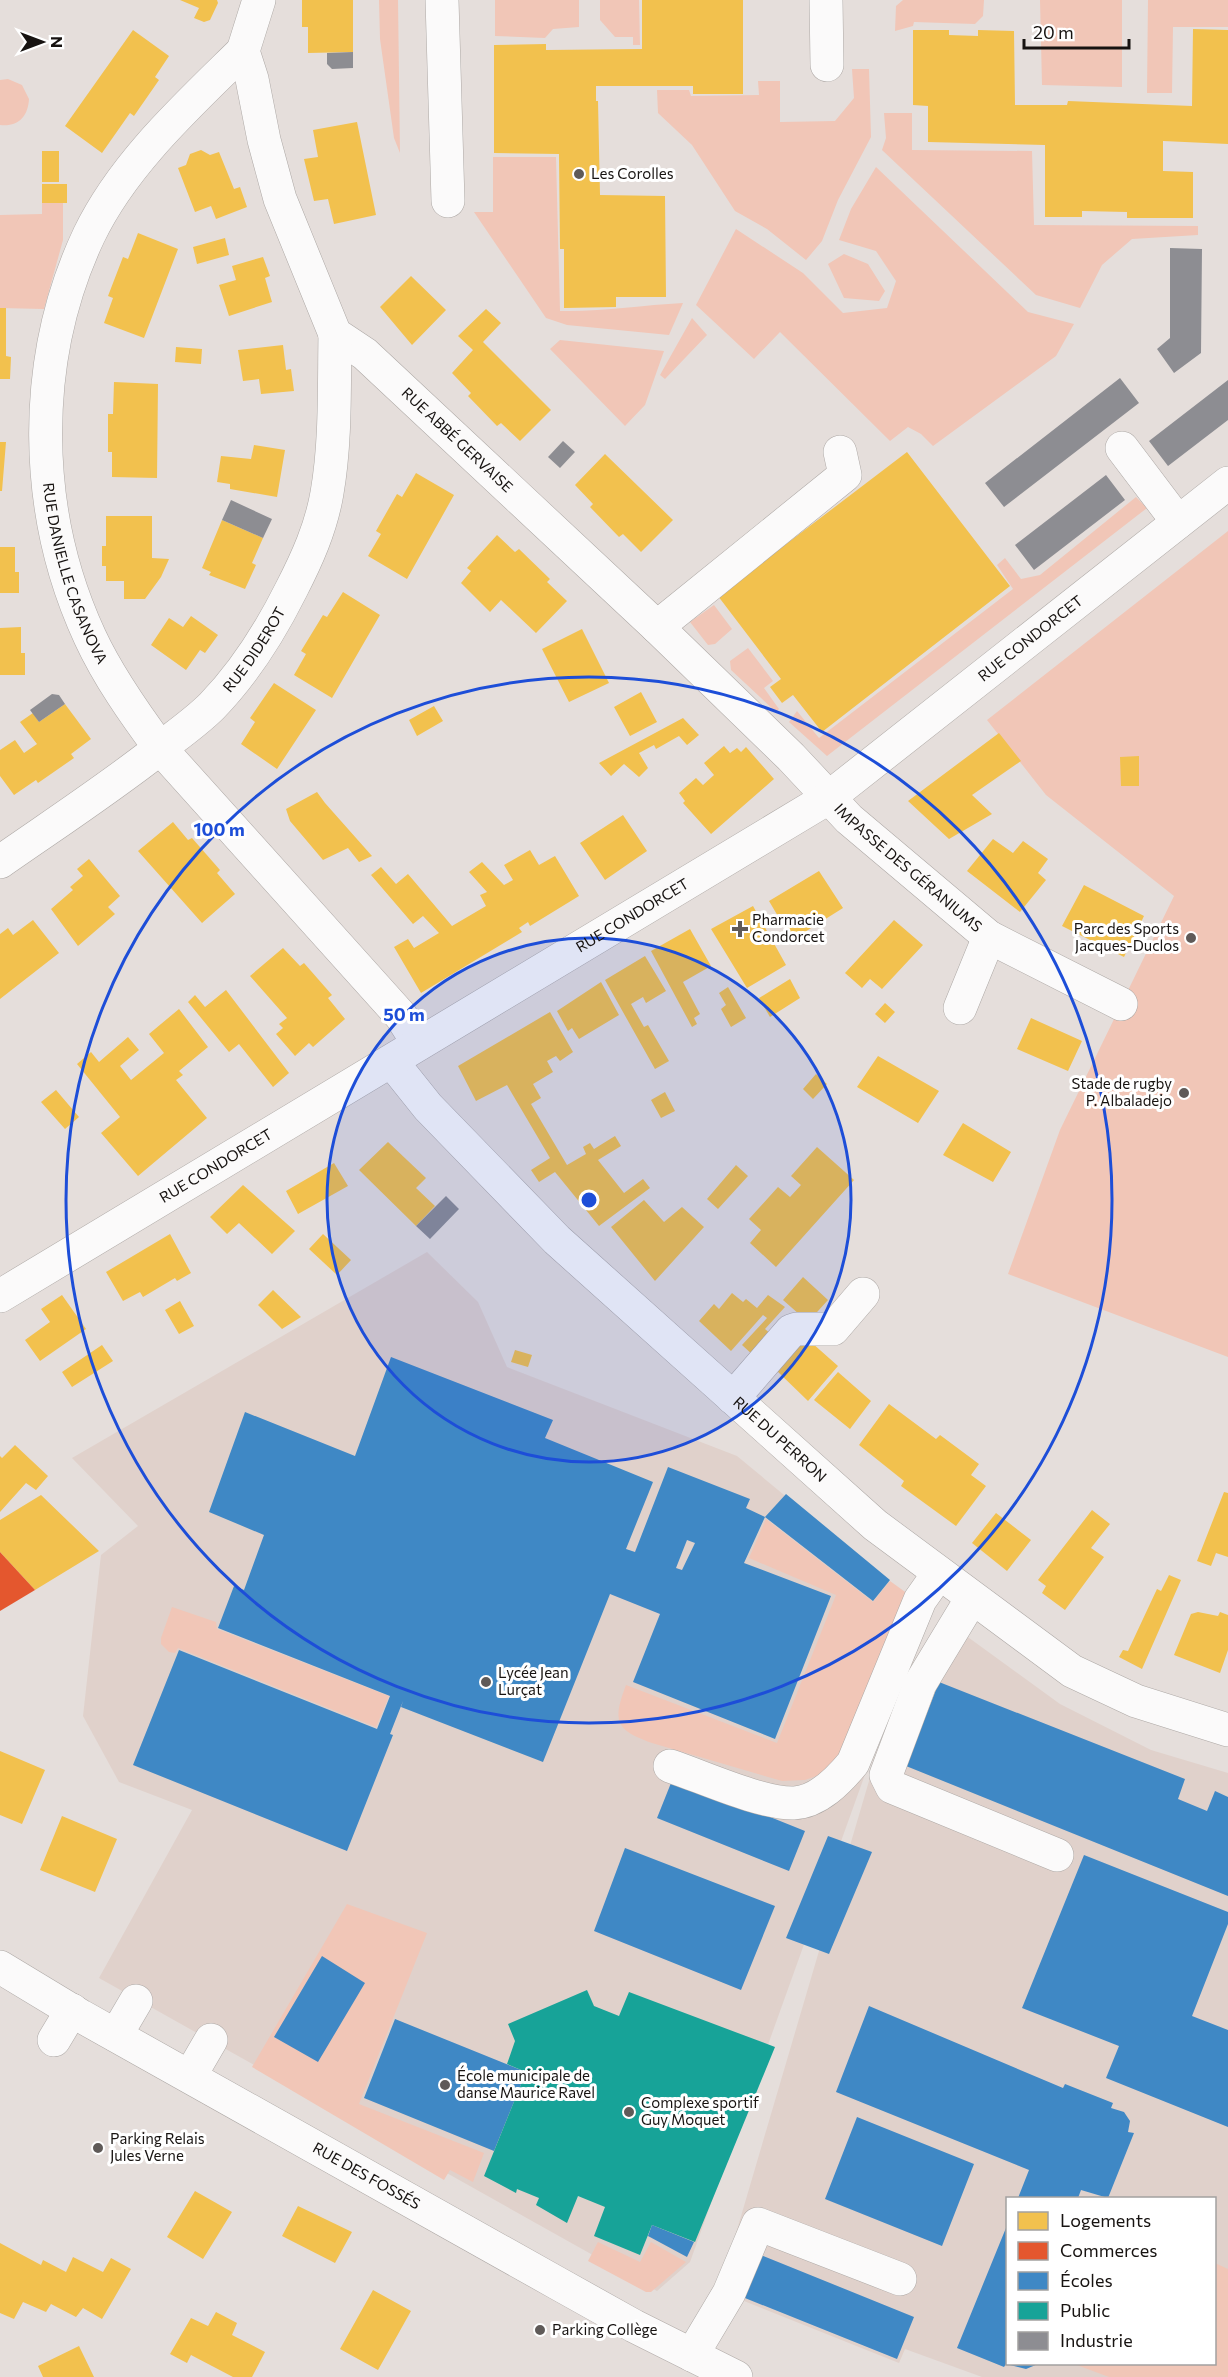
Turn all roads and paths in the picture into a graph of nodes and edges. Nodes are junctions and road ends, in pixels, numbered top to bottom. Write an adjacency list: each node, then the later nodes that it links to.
1 (259, 0): 4 (street)
2 (442, 0): 6 (street)
3 (826, 0): 5 (street)
4 (243, 51): 7 (street); 13 (street, RUE DANIELLE CASANOVA)
5 (827, 65)
6 (448, 201)
7 (335, 334): 12 (street, RUE ABBÉ GERVAISE); 13 (street, RUE DIDEROT)
8 (1122, 448): 11 (street)
9 (840, 452): 12 (street)
10 (1228, 483): 11 (street, RUE CONDORCET)
11 (1178, 522): 14 (street, RUE CONDORCET)
12 (657, 627): 14 (street, RUE ABBÉ GERVAISE)
13 (160, 748): 15 (street, RUE DIDEROT); 19 (street, RUE DANIELLE CASANOVA)
14 (828, 798): 16 (street, IMPASSE DES GÉRANIUMS); 19 (street, RUE CONDORCET)
15 (0, 862)
16 (989, 937): 17 (street, IMPASSE DES GÉRANIUMS); 18 (street, IMPASSE DES GÉRANIUMS)
17 (1121, 1004)
18 (960, 1008)
19 (418, 1042): 20 (street, RUE CONDORCET)
20 (392, 1062): 22 (street, RUE CONDORCET); 23 (street, RUE DU PERRON)
21 (862, 1294): 23 (street)
22 (0, 1296)
23 (733, 1398): 24 (street, RUE DU PERRON)
24 (939, 1573): 25 (street, RUE DU PERRON); 27 (street)
25 (972, 1598): 26 (street, RUE DU PERRON); 28 (street)
26 (1228, 1730)
27 (670, 1766)
28 (1057, 1855)
29 (0, 1967): 31 (street, RUE DES FOSSÉS)
30 (136, 2001): 32 (street)
31 (72, 2010): 32 (street, RUE DES FOSSÉS); 33 (street)
32 (116, 2035): 35 (street, RUE DES FOSSÉS)
33 (54, 2040)
34 (211, 2040): 35 (street)
35 (190, 2076): 37 (street, RUE DES FOSSÉS)
36 (900, 2279): 37 (street)
37 (692, 2355): 38 (street, RUE DES FOSSÉS)
38 (736, 2377)

